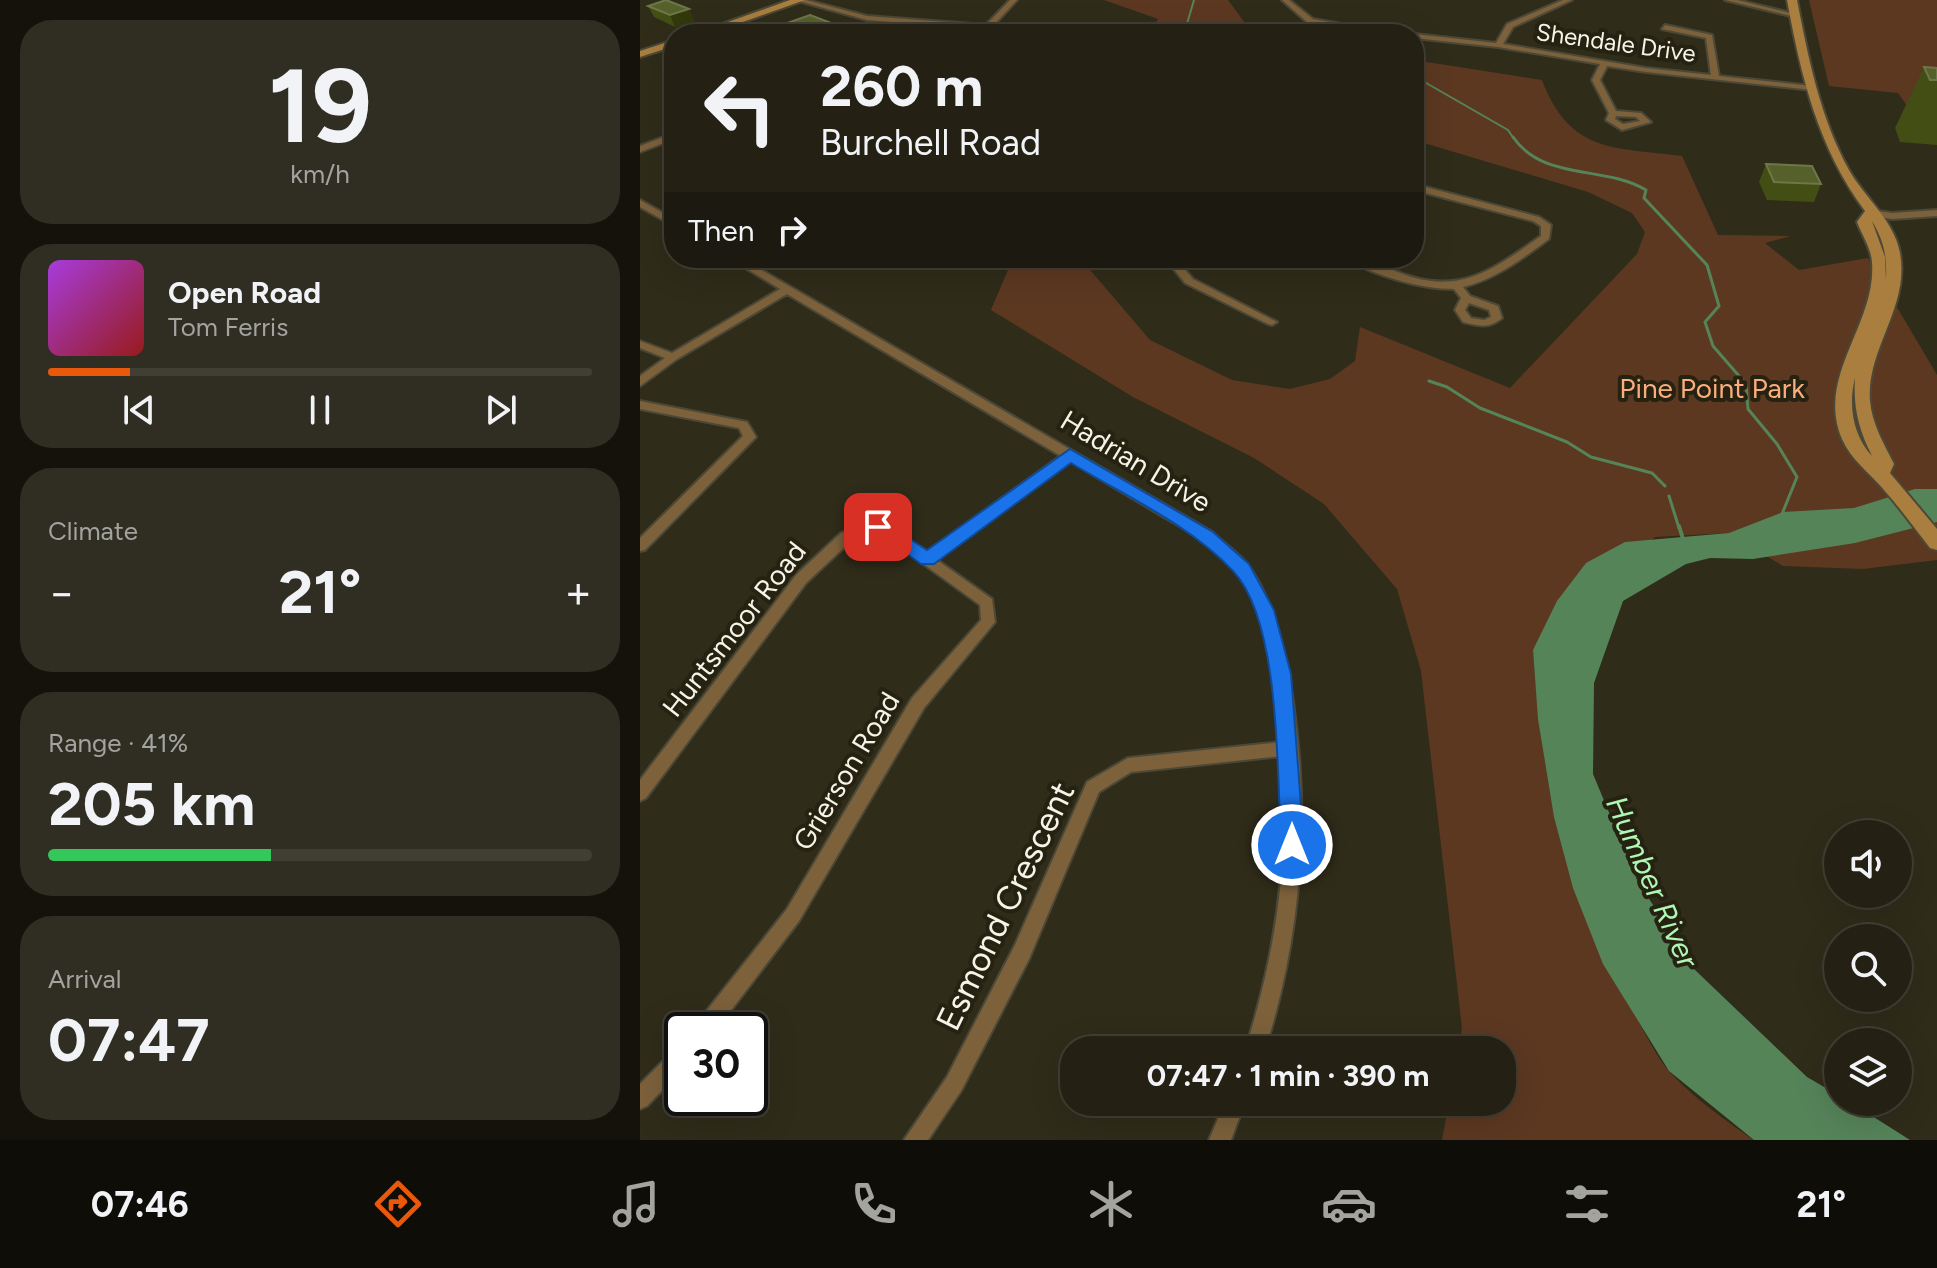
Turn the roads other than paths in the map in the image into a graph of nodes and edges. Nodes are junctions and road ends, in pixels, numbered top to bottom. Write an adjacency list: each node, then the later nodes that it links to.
1 (784, 0): 10 (main road)
2 (799, 0): 9 (street); 11 (main road)
3 (1014, 0): 13 (street)
4 (1285, 0): 14 (street)
5 (1569, 0): 18 (street)
6 (1728, 0): 8 (street)
7 (1792, 0): 8 (main road)
8 (1795, 15): 22 (main road)
9 (923, 23): 12 (street)
10 (713, 24)
11 (728, 24)
12 (939, 24)
13 (991, 24)
14 (1321, 24)
15 (1665, 27): 21 (street)
16 (1424, 37): 18 (street, Shendale Drive)
17 (664, 43): 19 (main road)
18 (1498, 45): 20 (street, Shendale Drive)
19 (640, 51)
20 (1604, 64): 21 (street, Shendale Drive); 23 (street)
21 (1715, 77): 22 (street, Shendale Drive)
22 (1812, 88): 28 (main road)
23 (1613, 113)
24 (664, 140): 25 (street)
25 (640, 149)
26 (1424, 190): 33 (street)
27 (640, 203): 30 (street)
28 (1870, 213): 29 (street); 41 (main road)
29 (1937, 213)
30 (664, 217)
31 (751, 268): 34 (street, Hadrian Drive)
32 (1178, 268): 35 (street)
33 (1375, 268)
34 (788, 289): 37 (street); 40 (street, Hadrian Drive)
35 (1272, 322)
36 (640, 344): 37 (street)
37 (673, 357): 38 (street)
38 (640, 382)
39 (640, 405): 42 (street)
40 (1070, 455): 43 (street); 44 (street, Hadrian Drive)
41 (1937, 543)
42 (640, 546)
43 (928, 559): 45 (street, Huntsmoor Road); 46 (street, Grierson Road)
44 (1288, 748): 47 (street, Hadrian Drive); 51 (street, Esmond Crescent)
45 (640, 793)
46 (718, 1012)
47 (1259, 1036)
48 (664, 1074): 49 (street)
49 (640, 1099)
50 (1229, 1116): 52 (street)
51 (915, 1140)
52 (1220, 1140)

